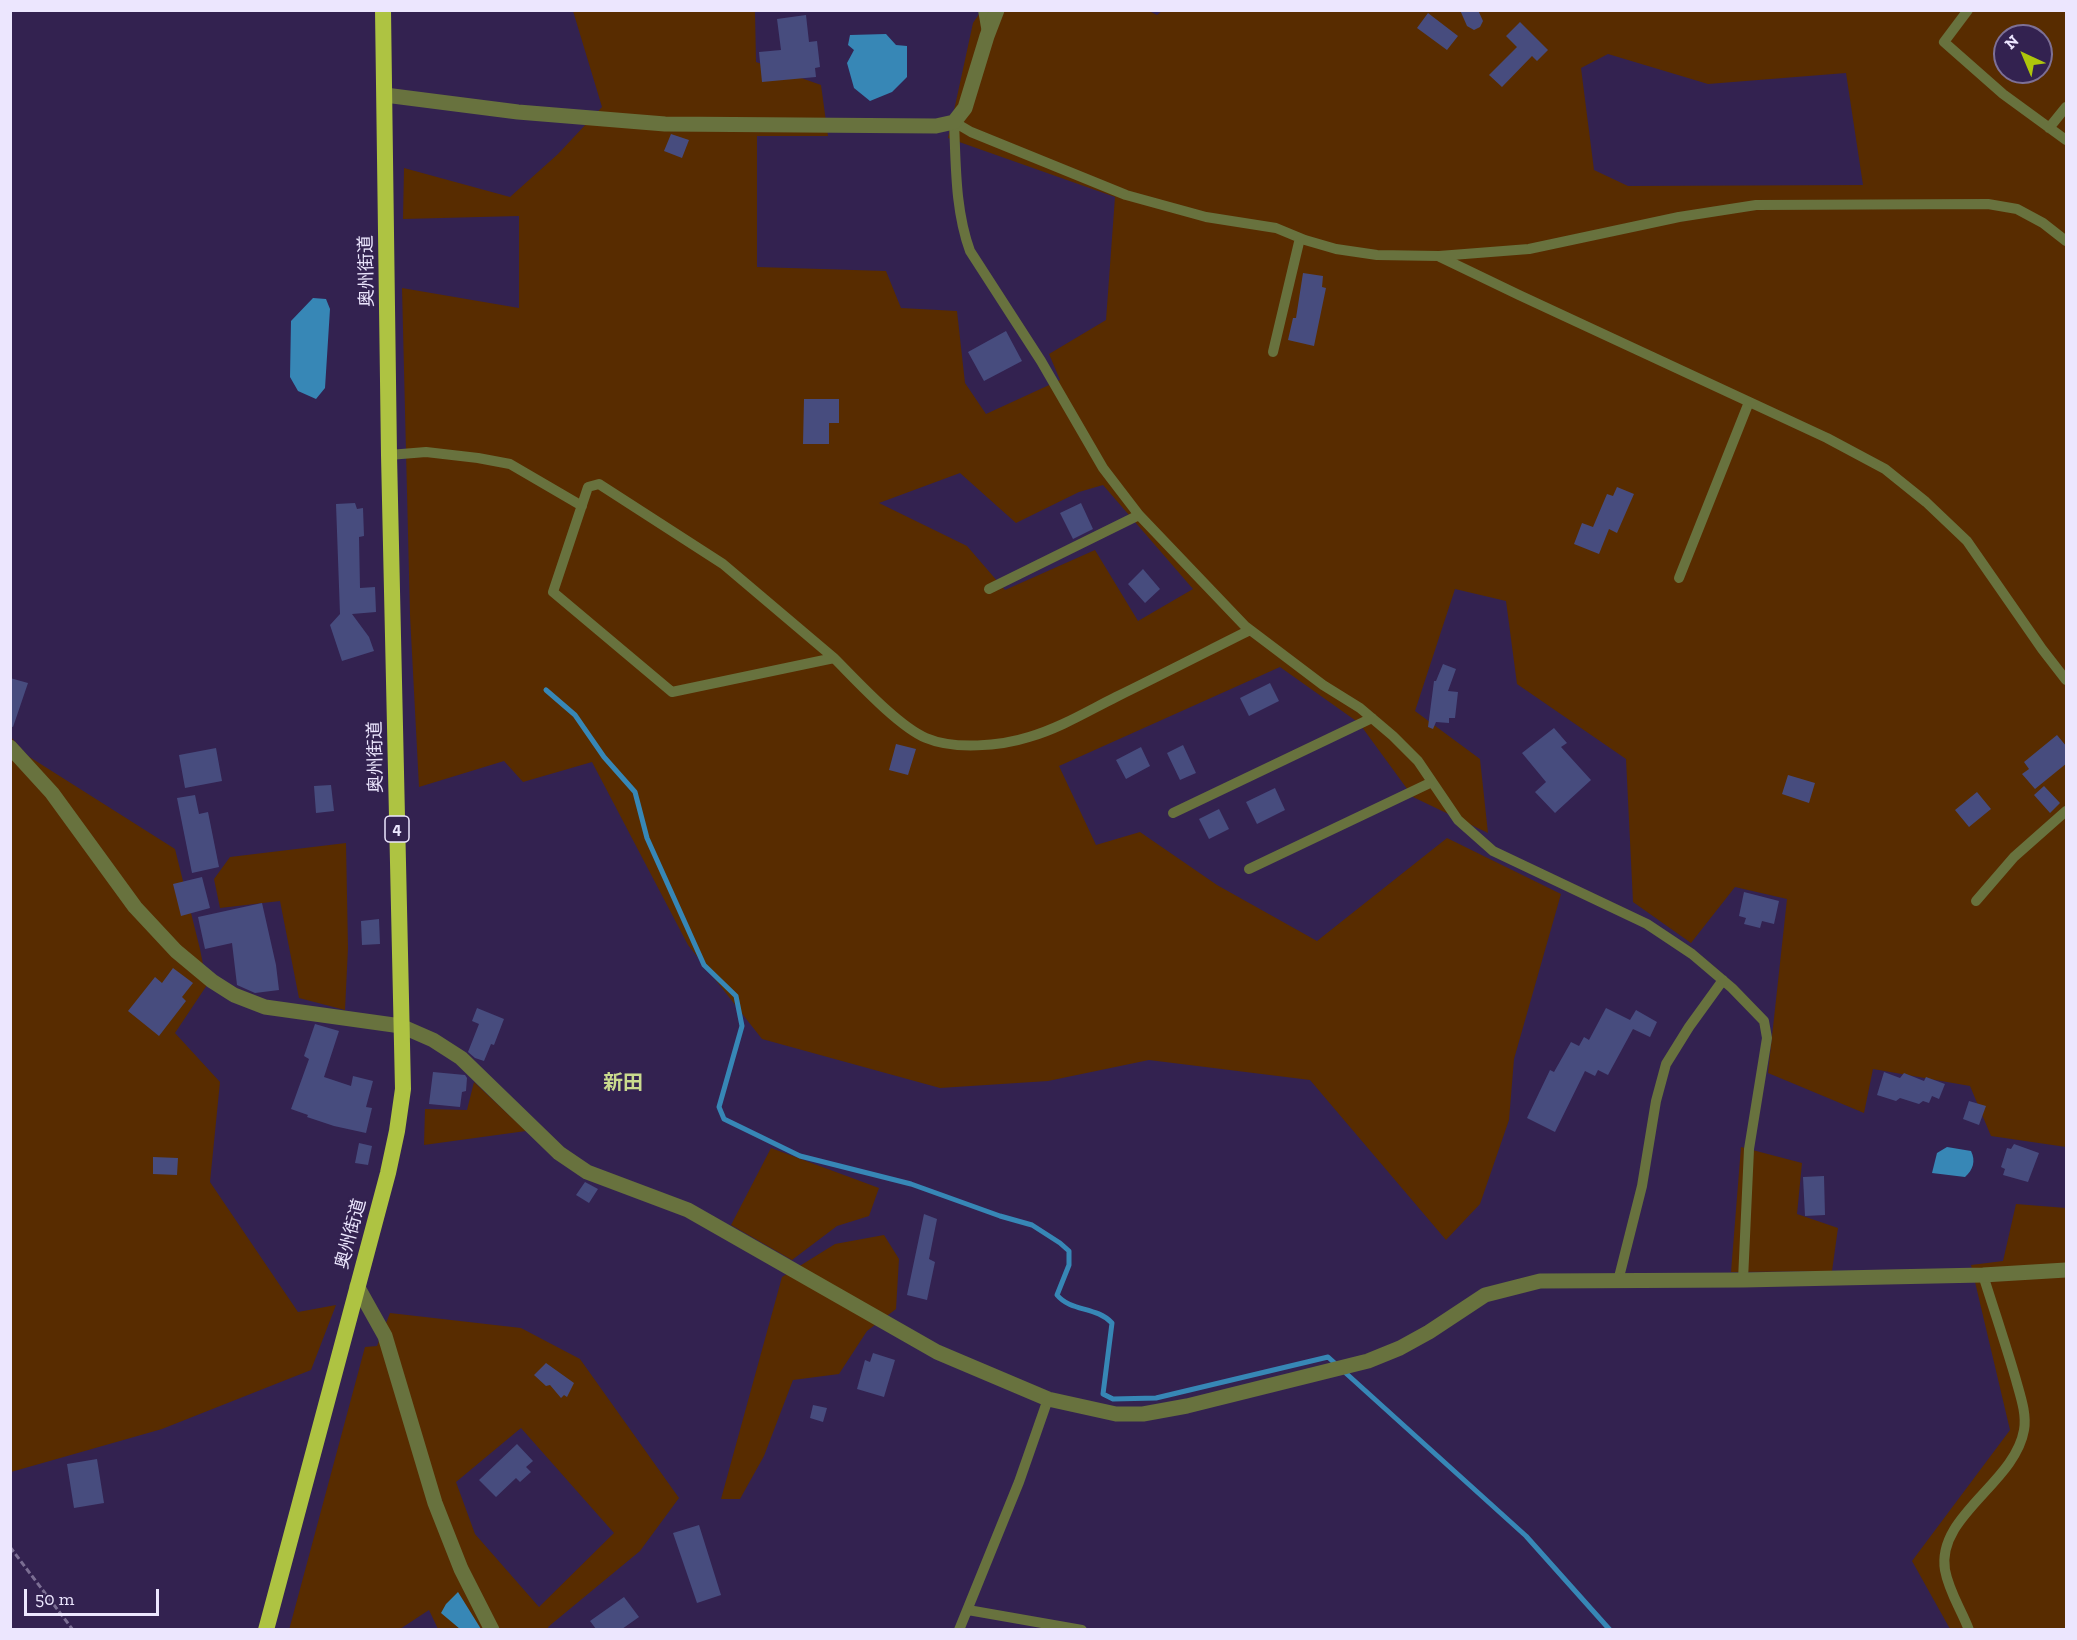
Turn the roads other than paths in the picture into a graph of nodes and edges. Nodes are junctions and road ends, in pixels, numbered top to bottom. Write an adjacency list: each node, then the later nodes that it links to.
1 (383, 10): 6 (highway, 奥州街道 / 4)
2 (983, 10): 5 (lane)
3 (998, 10): 5 (street)
4 (1968, 10): 9 (lane)
5 (987, 36): 8 (street)
6 (385, 95): 8 (street); 16 (highway, 奥州街道 / 4)
7 (2067, 107): 9 (lane)
8 (954, 122): 11 (lane); 18 (lane)
9 (2049, 129): 10 (lane)
10 (2067, 140)
11 (1300, 238): 13 (lane); 14 (lane)
12 (2067, 241): 13 (lane)
13 (1438, 256): 15 (lane)
14 (1273, 352)
15 (1749, 402): 19 (lane); 23 (lane)
16 (389, 455): 17 (lane); 32 (highway, 奥州街道 / 4)
17 (582, 506): 22 (lane); 22 (lane)
18 (1139, 515): 20 (lane); 21 (lane)
19 (1679, 578)
20 (989, 590)
21 (1250, 630): 22 (lane); 24 (lane)
22 (834, 658)
23 (2067, 681)
24 (1372, 718): 26 (lane); 28 (lane)
25 (10, 747): 32 (street)
26 (1432, 782): 29 (lane); 31 (lane)
27 (2067, 811): 30 (lane)
28 (1173, 813)
29 (1249, 869)
30 (1976, 901)
31 (1723, 980): 35 (lane); 36 (lane)
32 (401, 1026): 37 (highway, 奥州街道 / 4); 38 (street)
33 (2067, 1270): 34 (street)
34 (1983, 1275): 35 (street); 44 (lane)
35 (1743, 1280): 36 (street)
36 (1618, 1281): 38 (street)
37 (357, 1286): 40 (highway, 奥州街道 / 4); 41 (street)
38 (1048, 1399): 39 (lane)
39 (968, 1610): 42 (lane); 43 (lane)
40 (266, 1629)
41 (492, 1629)
42 (959, 1629)
43 (1083, 1629)
44 (1969, 1629)

